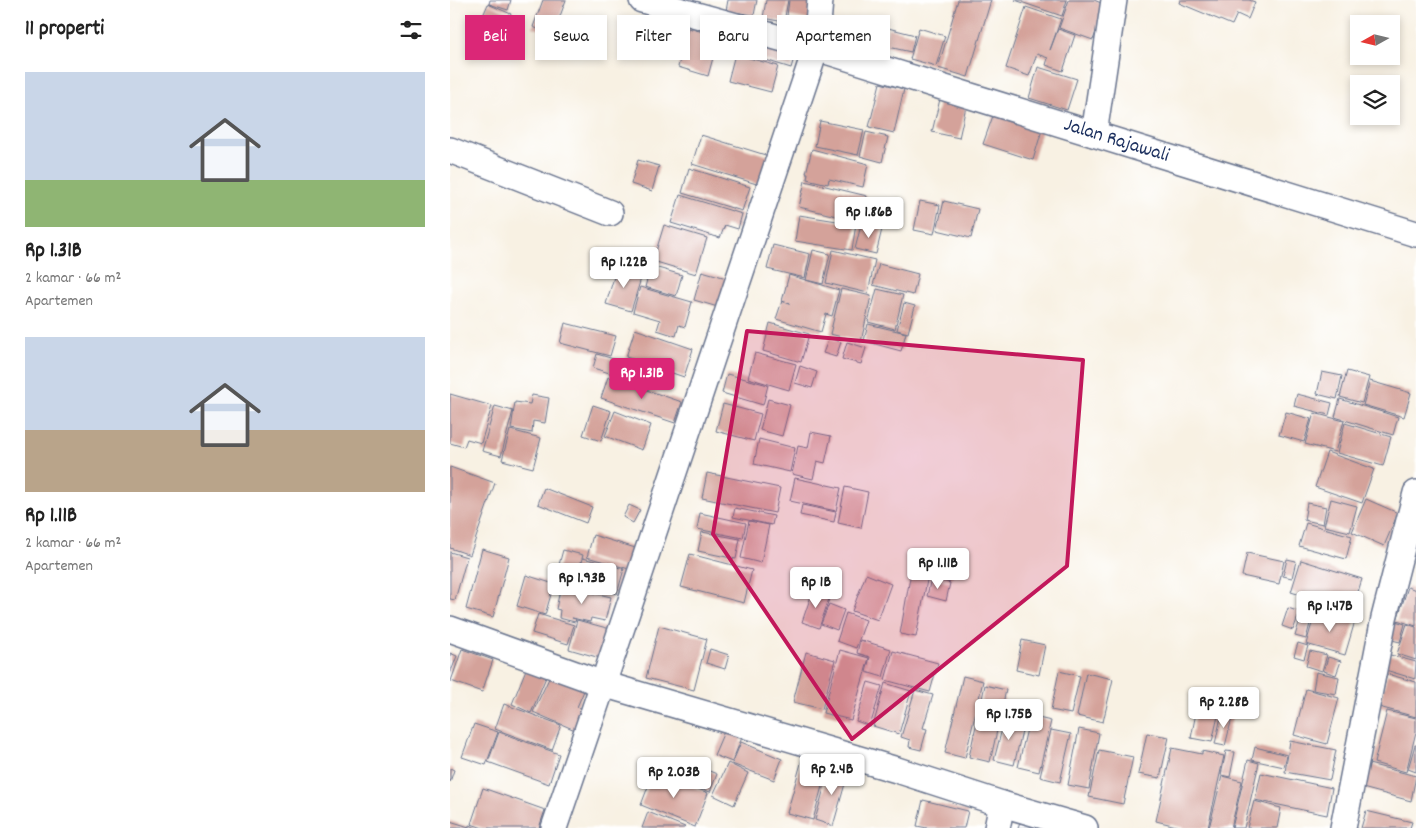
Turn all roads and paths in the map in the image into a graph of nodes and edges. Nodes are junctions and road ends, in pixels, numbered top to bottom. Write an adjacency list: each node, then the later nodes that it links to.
1 (642, 0): 5 (street, Jalan Rajawali)
2 (820, 0): 4 (street)
3 (1114, 0): 8 (street)
4 (819, 15)
5 (777, 37)
6 (812, 60): 14 (street)
7 (855, 60): 8 (street, Jalan Rajawali)
8 (1094, 134): 11 (street, Jalan Rajawali)
9 (450, 150): 10 (street)
10 (610, 212)
11 (1416, 234)
12 (1416, 492): 18 (street)
13 (450, 629): 14 (street)
14 (604, 684): 15 (street); 16 (street)
15 (1000, 816): 17 (street)
16 (554, 828)
17 (1085, 828)
18 (1343, 828)

